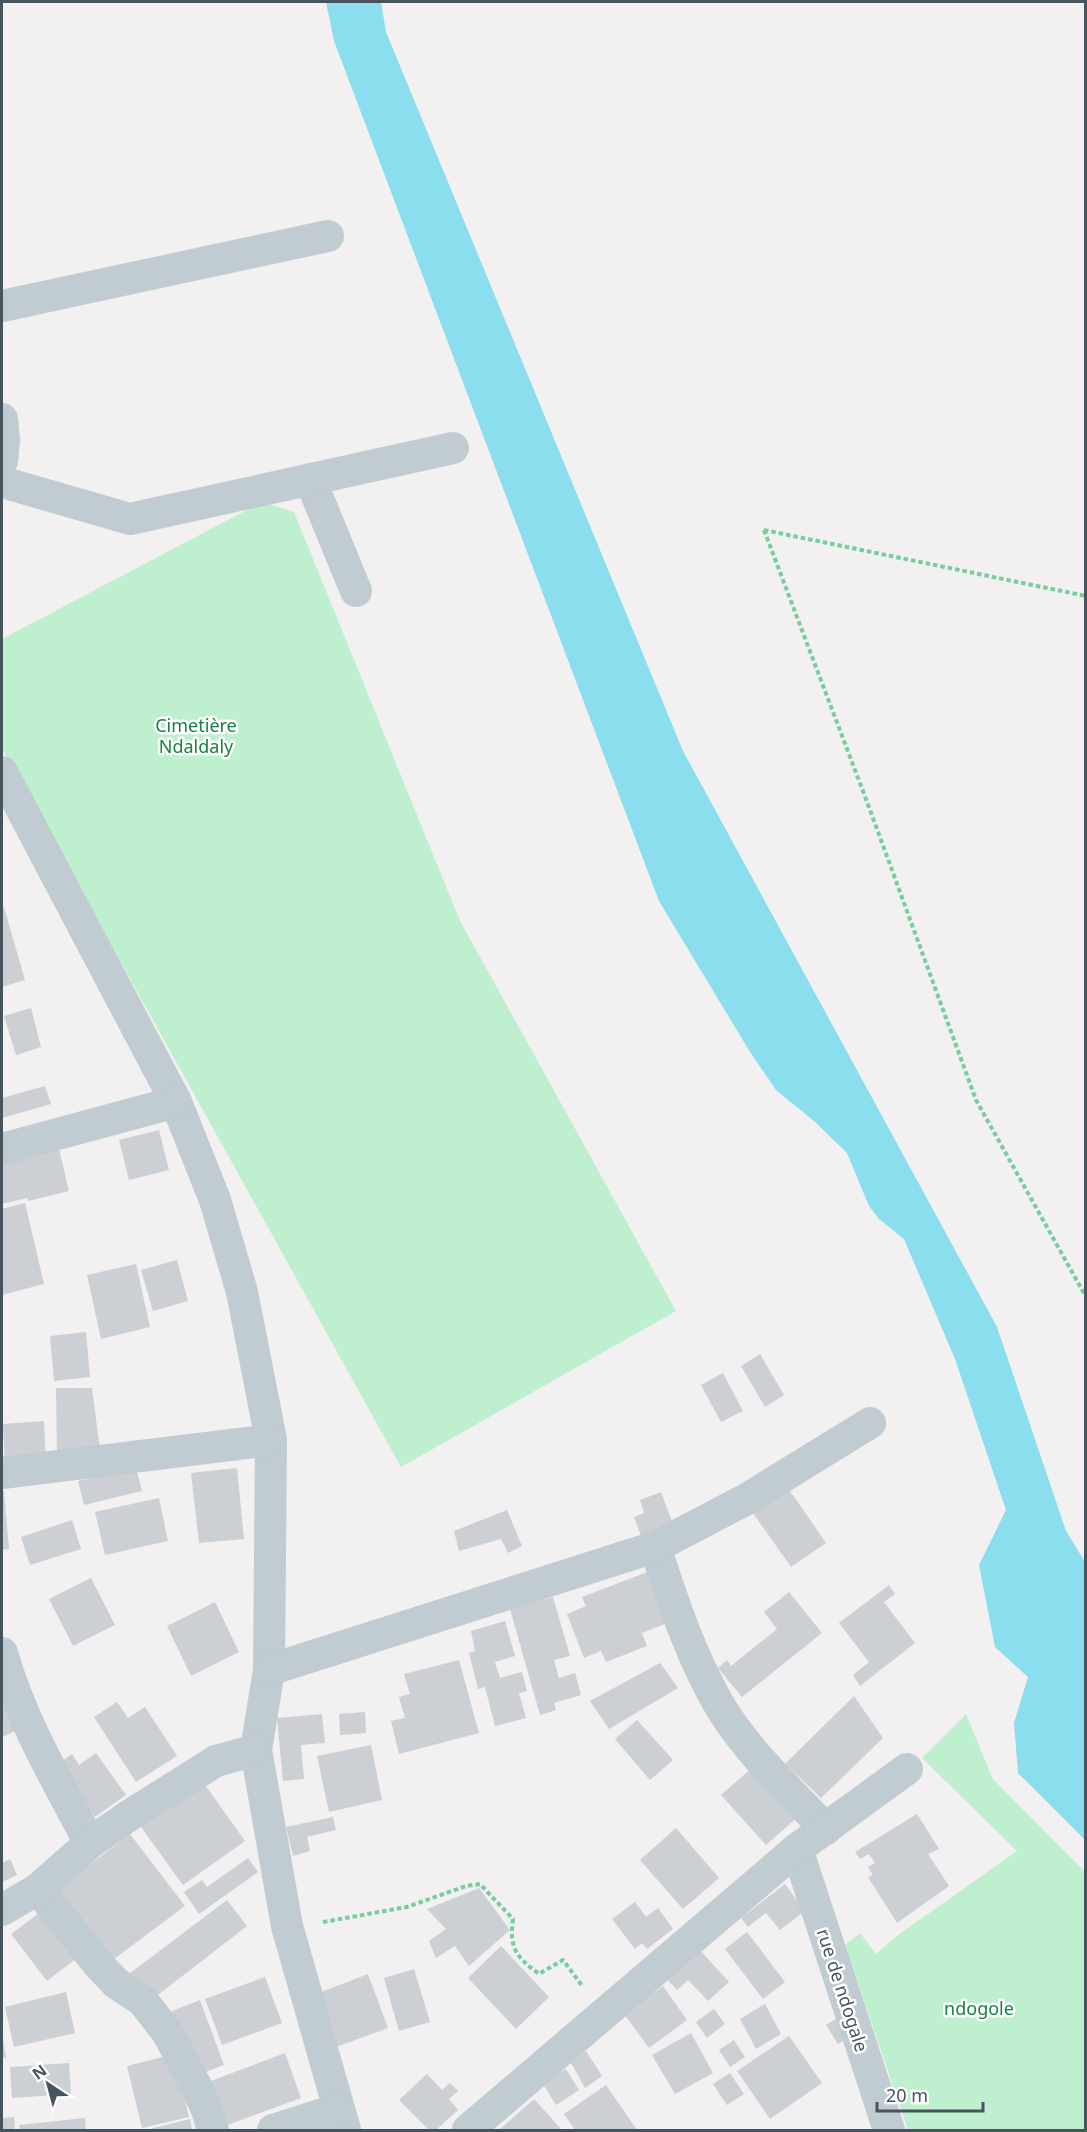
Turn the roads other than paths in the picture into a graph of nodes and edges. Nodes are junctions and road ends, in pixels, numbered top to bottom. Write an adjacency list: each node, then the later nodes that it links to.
1 (328, 236): 2 (street)
2 (2, 306)
3 (2, 419): 5 (street)
4 (453, 448): 6 (street)
5 (2, 461)
6 (310, 479): 7 (street); 8 (street)
7 (2, 482)
8 (356, 591)
9 (4, 786): 10 (street)
10 (176, 1102): 11 (street); 13 (street)
11 (2, 1149)
12 (870, 1423): 15 (street)
13 (270, 1440): 14 (street); 17 (street)
14 (2, 1473)
15 (655, 1547): 17 (street); 20 (street)
16 (2, 1653): 21 (street)
17 (269, 1670): 18 (street)
18 (256, 1750): 21 (street); 25 (street)
19 (907, 1769): 20 (street)
20 (826, 1829): 22 (street)
21 (90, 1843): 23 (street)
22 (797, 1849): 28 (street); 29 (street, rue de ndogale)
23 (38, 1889): 24 (street); 26 (street)
24 (2, 1910)
25 (342, 2120): 27 (street)
26 (213, 2130)
27 (273, 2130)
28 (468, 2130)
29 (889, 2130)

